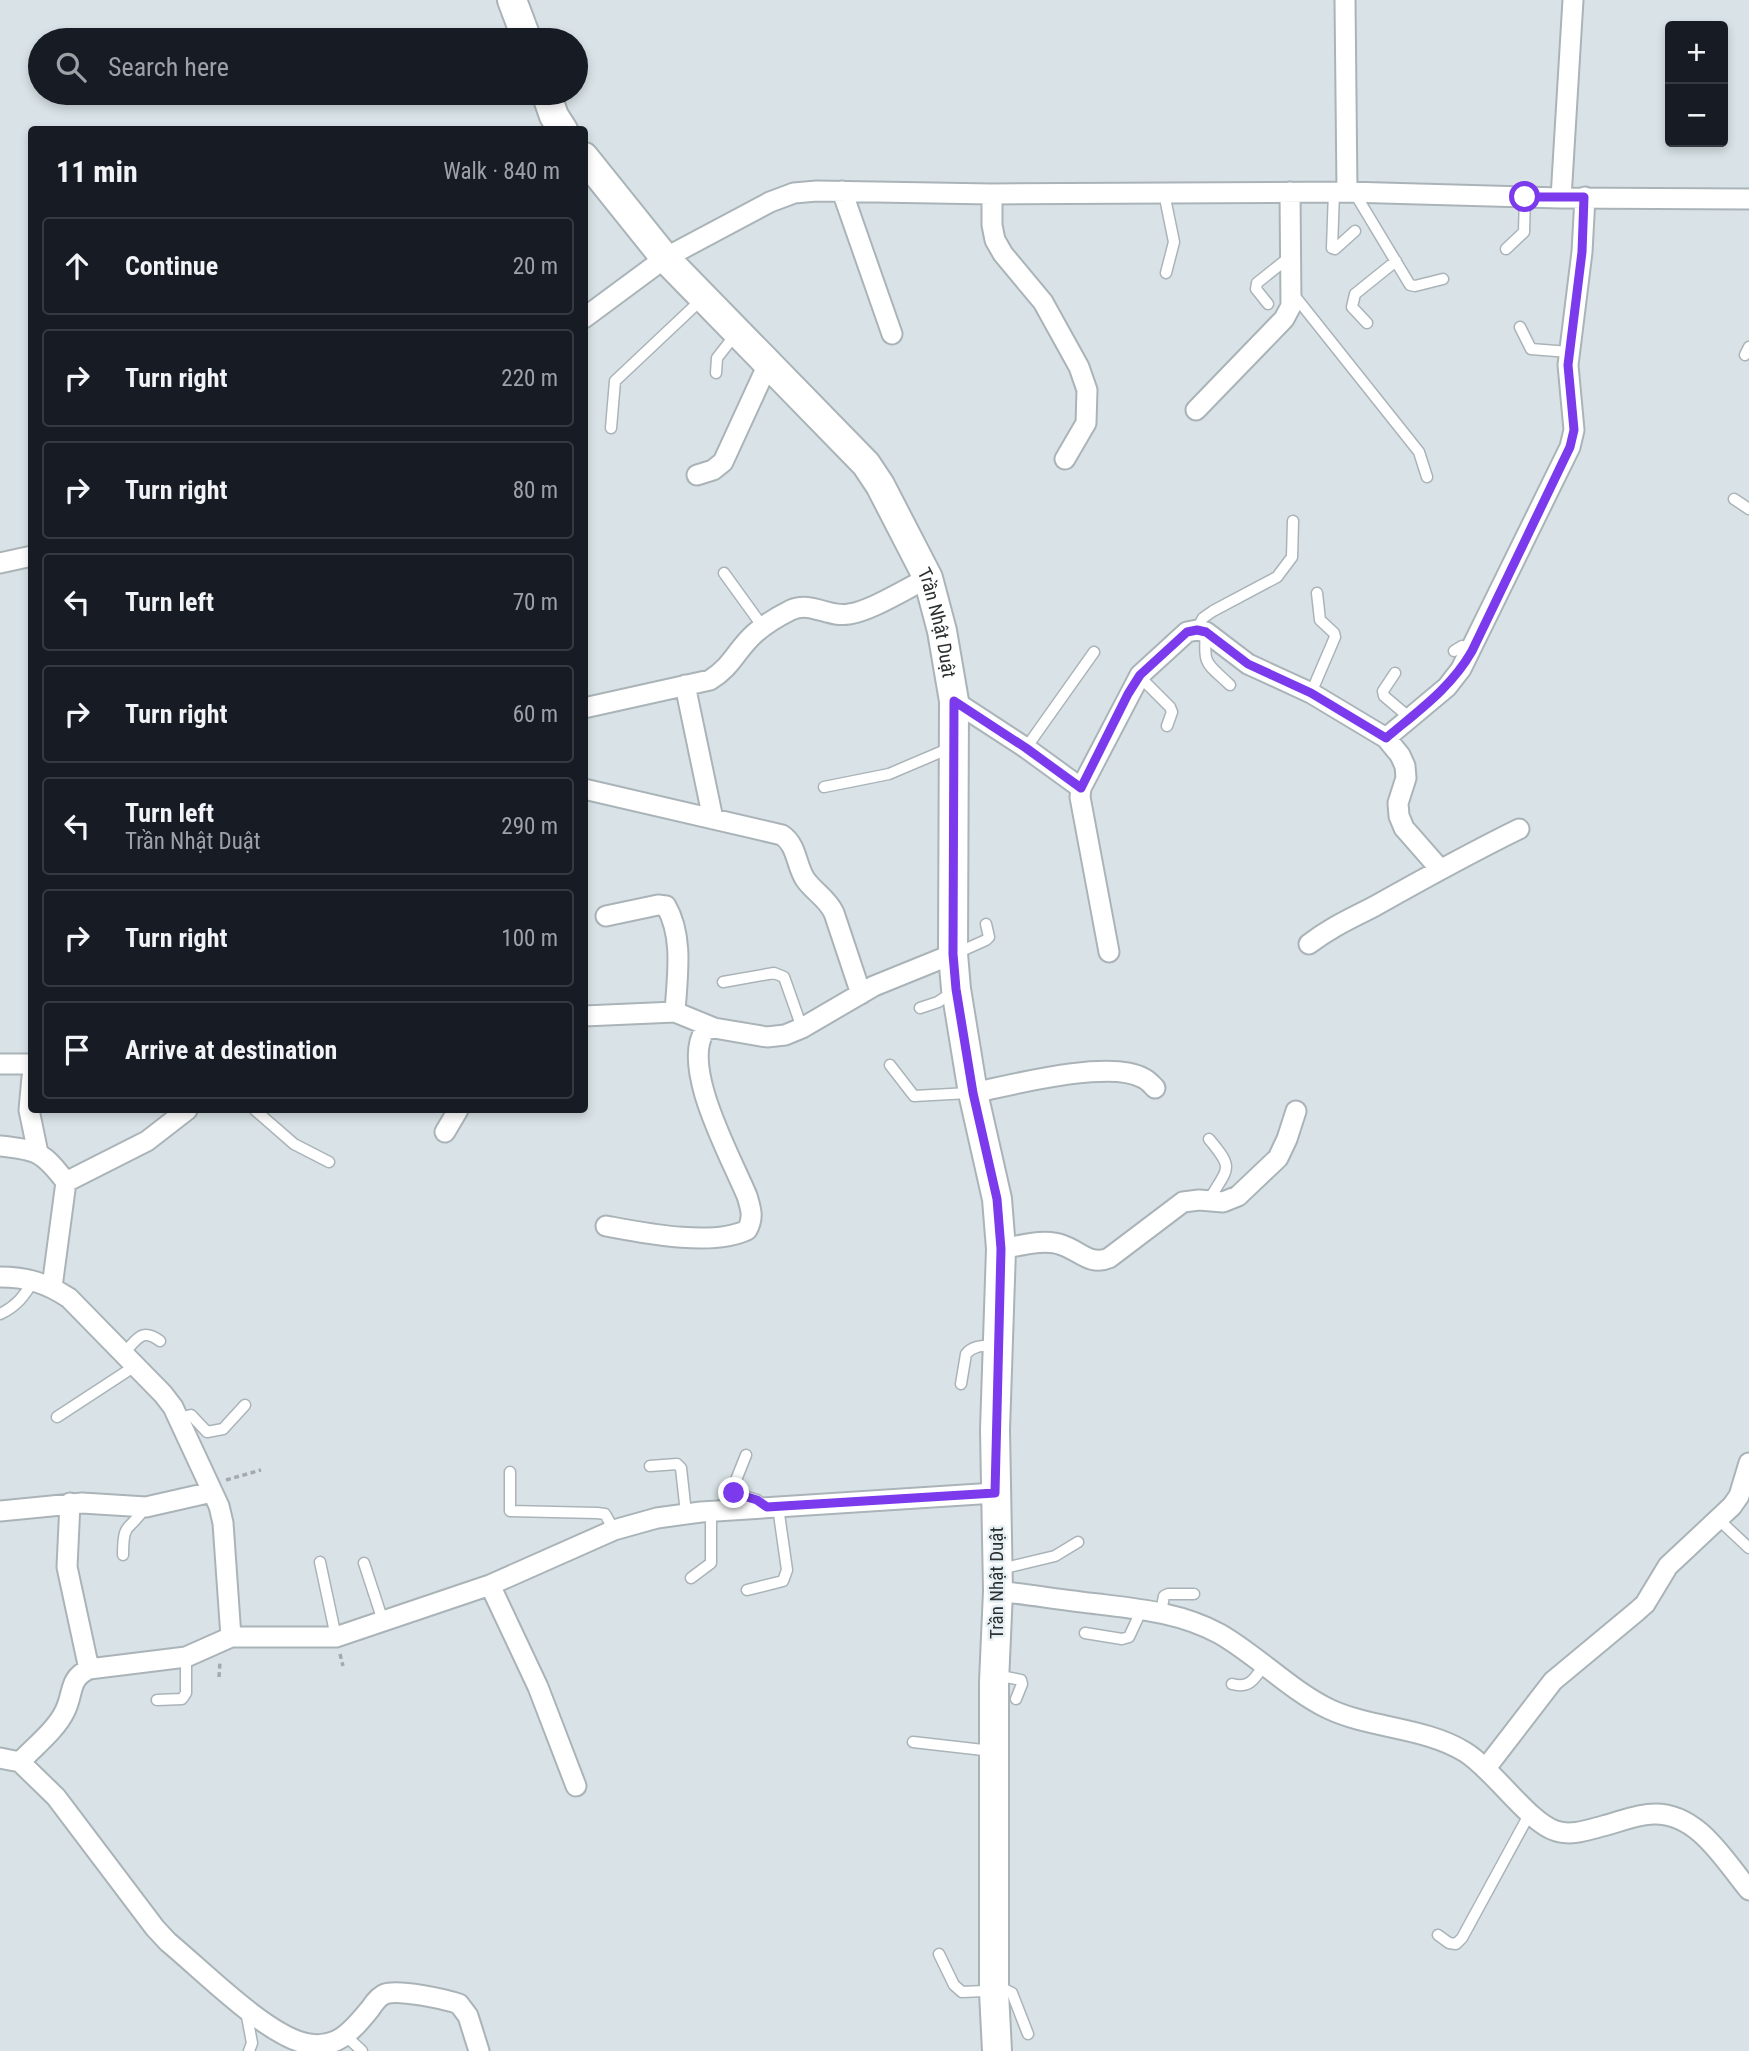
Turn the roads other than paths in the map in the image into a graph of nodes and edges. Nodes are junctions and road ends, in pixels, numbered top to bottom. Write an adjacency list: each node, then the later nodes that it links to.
1 (512, 0): 4 (main road)
2 (1345, 0): 10 (street)
3 (1573, 0): 15 (street)
4 (522, 28)
5 (550, 105): 6 (main road)
6 (560, 126)
7 (588, 162): 20 (main road, Trần Nhật Duật)
8 (842, 191): 12 (street); 20 (street); 31 (street)
9 (1290, 192): 10 (street); 11 (street); 19 (street)
10 (1345, 192): 13 (street); 17 (lane); 21 (lane)
11 (1164, 193): 12 (street); 22 (lane)
12 (992, 194): 37 (street)
13 (1525, 197): 15 (street); 18 (lane)
14 (1584, 197): 15 (street); 16 (street); 32 (street)
15 (1561, 198)
16 (1749, 198)
17 (1355, 231)
18 (1506, 249)
19 (1292, 255): 24 (street); 26 (lane)
20 (666, 258): 25 (main road, Trần Nhật Duật); 27 (street)
21 (1396, 261): 23 (lane); 28 (lane)
22 (1166, 273)
23 (1443, 279)
24 (1293, 293): 35 (street); 39 (lane)
25 (702, 299): 30 (main road, Trần Nhật Duật); 36 (lane)
26 (1268, 303)
27 (588, 315)
28 (1367, 323)
29 (1520, 327): 32 (lane)
30 (737, 333): 33 (main road, Trần Nhật Duật); 34 (lane)
31 (892, 334)
32 (1569, 352): 58 (street)
33 (768, 364): 38 (street); 46 (main road, Trần Nhật Duật)
34 (716, 373)
35 (1196, 410)
36 (611, 428)
37 (1065, 459)
38 (697, 475)
39 (1427, 477)
40 (1734, 499): 41 (lane)
41 (1749, 509)
42 (1293, 520): 49 (lane)
43 (28, 557): 44 (street)
44 (0, 563)
45 (724, 573): 48 (lane)
46 (928, 578): 48 (street); 56 (main road, Trần Nhật Duật)
47 (1317, 593): 55 (lane)
48 (763, 627): 53 (street)
49 (1202, 631): 52 (street); 54 (lane); 55 (street)
50 (1094, 652): 62 (lane)
51 (1395, 673): 58 (lane)
52 (1139, 676): 59 (lane); 64 (street)
53 (685, 685): 57 (street); 66 (street)
54 (1230, 685)
55 (1311, 693): 60 (street)
56 (954, 701): 61 (main road, Trần Nhật Duật); 62 (street)
57 (588, 707)
58 (1410, 718): 60 (street)
59 (1167, 726)
60 (1386, 738): 68 (street)
61 (954, 746): 63 (lane); 73 (main road, Trần Nhật Duật)
62 (1026, 748): 64 (street)
63 (824, 787)
64 (1081, 788): 72 (street)
65 (588, 790): 66 (street)
66 (713, 819): 76 (street)
67 (1519, 829): 68 (street)
68 (1439, 868): 71 (street)
69 (606, 916): 78 (street)
70 (986, 924): 73 (lane)
71 (1309, 944)
72 (1109, 952)
73 (953, 954): 75 (main road, Trần Nhật Duật); 76 (street)
74 (723, 982): 81 (lane)
75 (956, 989): 77 (lane); 86 (main road, Trần Nhật Duật)
76 (861, 994): 81 (street)
77 (920, 1008)
78 (675, 1012): 79 (street); 80 (street)
79 (588, 1016)
80 (714, 1028): 81 (street); 99 (street)
81 (802, 1028)
82 (0, 1064): 83 (street)
83 (28, 1064)
84 (891, 1065): 86 (lane)
85 (1156, 1088): 86 (street)
86 (973, 1093): 100 (main road, Trần Nhật Duật)
87 (1296, 1111): 98 (street)
88 (30, 1113): 95 (street)
89 (183, 1113): 97 (street)
90 (258, 1113): 96 (lane)
91 (456, 1113): 92 (street)
92 (446, 1132)
93 (1209, 1139): 98 (lane)
94 (0, 1146): 95 (street)
95 (38, 1153): 97 (street)
96 (329, 1161)
97 (66, 1182): 102 (street)
98 (1209, 1200): 100 (street)
99 (606, 1226)
100 (1001, 1249): 105 (main road, Trần Nhật Duật)
101 (0, 1277): 102 (street)
102 (43, 1283): 103 (lane); 106 (street)
103 (0, 1314)
104 (160, 1341): 106 (lane)
105 (998, 1345): 107 (lane); 116 (main road, Trần Nhật Duật)
106 (129, 1360): 109 (lane); 110 (street)
107 (961, 1384)
108 (245, 1405): 110 (lane)
109 (57, 1417)
110 (179, 1418): 115 (street)
111 (746, 1455): 119 (lane)
112 (1749, 1463): 123 (street)
113 (650, 1466): 122 (lane)
114 (510, 1472): 124 (lane)
115 (211, 1489): 118 (street); 139 (street)
116 (995, 1493): 119 (street); 131 (main road, Trần Nhật Duật)
117 (70, 1503): 118 (street); 120 (street); 142 (street)
118 (146, 1507): 127 (lane)
119 (772, 1507): 121 (street); 133 (lane)
120 (0, 1511)
121 (711, 1511): 122 (street); 130 (lane)
122 (686, 1513): 124 (street)
123 (1718, 1519): 126 (lane); 151 (street)
124 (614, 1530): 132 (street)
125 (1077, 1542): 131 (lane)
126 (1749, 1549)
127 (123, 1555)
128 (320, 1562): 138 (lane)
129 (364, 1563): 136 (lane)
130 (691, 1578)
131 (997, 1580): 135 (street); 143 (main road, Trần Nhật Duật)
132 (490, 1585): 136 (street); 152 (street)
133 (747, 1590)
134 (1194, 1594): 135 (lane)
135 (1151, 1611): 137 (lane); 141 (street)
136 (383, 1621): 138 (street)
137 (1085, 1633)
138 (336, 1636): 139 (street)
139 (231, 1637): 140 (street)
140 (186, 1657): 142 (street); 146 (lane)
141 (1264, 1665): 144 (lane); 151 (street)
142 (89, 1669): 150 (street)
143 (995, 1675): 145 (lane); 148 (main road, Trần Nhật Duật)
144 (1232, 1684)
145 (1016, 1699)
146 (157, 1700)
147 (913, 1742): 148 (lane)
148 (996, 1752): 157 (main road, Trần Nhật Duật)
149 (0, 1758): 150 (street)
150 (20, 1762): 158 (street)
151 (1486, 1768): 153 (street)
152 (576, 1786)
153 (1530, 1813): 154 (street); 155 (lane)
154 (1749, 1890)
155 (1437, 1935)
156 (939, 1955): 157 (lane)
157 (994, 1992): 159 (lane); 165 (main road, Trần Nhật Duật)
158 (245, 2007): 161 (street); 162 (lane)
159 (1028, 2034)
160 (346, 2036): 161 (street); 163 (lane); 164 (street)
161 (321, 2048)
162 (249, 2051)
163 (362, 2051)
164 (479, 2051)
165 (997, 2051)

